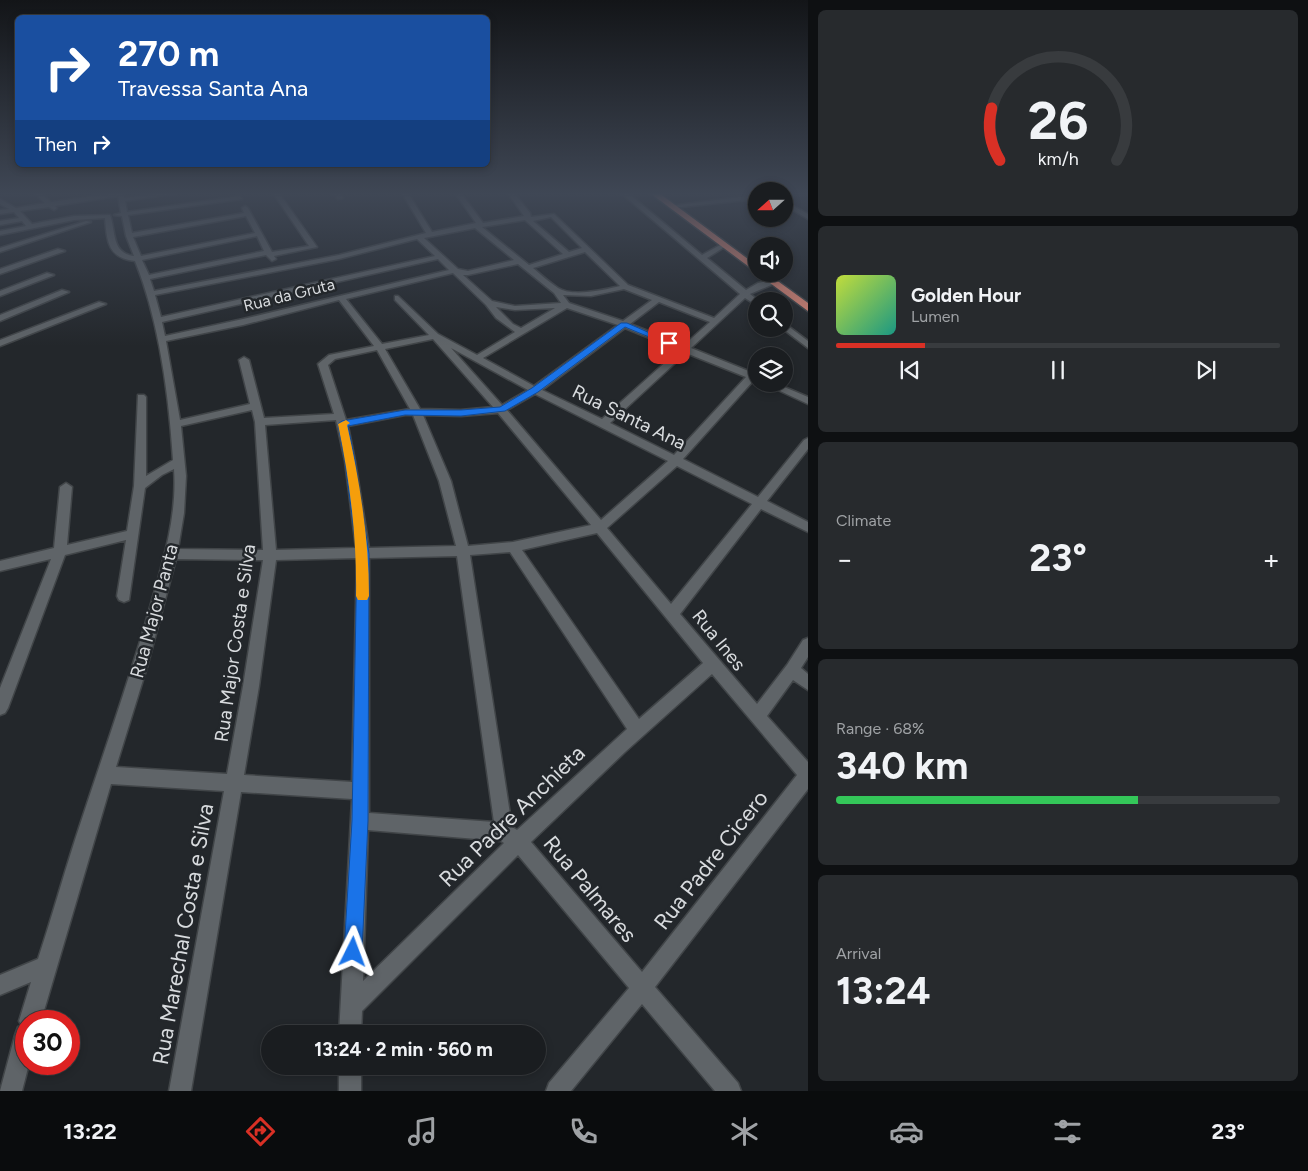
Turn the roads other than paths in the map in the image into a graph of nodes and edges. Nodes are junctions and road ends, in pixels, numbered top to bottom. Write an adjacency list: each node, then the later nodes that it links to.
1 (19, 244): 15 (street)
2 (113, 244): 21 (street)
3 (132, 244): 21 (street, Rua Major Panta)
4 (210, 244): 21 (street)
5 (264, 244): 17 (street)
6 (312, 244): 17 (street)
7 (391, 244): 26 (street)
8 (426, 244): 19 (street)
9 (500, 244): 22 (street)
10 (563, 244): 18 (street)
11 (577, 244): 14 (street)
12 (685, 244): 20 (street)
13 (724, 245): 20 (street); 23 (highway)
14 (586, 249): 18 (street); 34 (street)
15 (0, 250)
16 (61, 251): 28 (street)
17 (270, 254): 26 (street); 30 (street)
18 (568, 254): 25 (street)
19 (439, 257): 24 (street); 27 (street)
20 (702, 258): 39 (street)
21 (138, 259): 30 (street, Rua Major Panta)
22 (520, 262): 25 (street); 27 (street, Rua da Gruta)
23 (748, 263)
24 (403, 266): 31 (street); 49 (street)
25 (527, 268): 35 (street)
26 (279, 270): 38 (street)
27 (454, 271): 31 (street, Rua da Gruta); 44 (street)
28 (0, 272)
29 (50, 276): 37 (street)
30 (146, 278): 38 (street, Rua Major Panta)
31 (409, 280): 41 (street, Rua da Gruta)
32 (770, 282): 39 (street)
33 (774, 282): 47 (highway)
34 (625, 287): 35 (street); 43 (street)
35 (557, 291): 46 (street)
36 (65, 292): 48 (street)
37 (0, 294)
38 (150, 294): 49 (street, Rua Major Panta)
39 (745, 294): 40 (street); 50 (street)
40 (748, 296)
41 (341, 297): 55 (street, Rua da Gruta); 58 (street)
42 (398, 298): 54 (street)
43 (656, 300): 50 (street); 51 (street)
44 (489, 303): 46 (street); 52 (street)
45 (102, 304): 56 (street)
46 (566, 305): 51 (street); 52 (street)
47 (808, 308)
48 (0, 318)
49 (158, 320): 55 (street, Rua Major Panta)
50 (716, 322): 59 (street)
51 (624, 324): 59 (street); 64 (street)
52 (521, 332): 60 (street)
53 (793, 332): 57 (street)
54 (435, 336): 58 (street); 60 (street, Rua Santa Ana); 69 (street, Rua Ines)
55 (161, 340): 73 (street, Rua Major Panta)
56 (0, 343)
57 (808, 345)
58 (380, 347): 70 (street); 71 (street)
59 (684, 349): 62 (street); 74 (street)
60 (476, 359): 64 (street, Rua Santa Ana)
61 (244, 360): 68 (street, Rua Major Costa e Silva)
62 (748, 375)
63 (748, 383): 76 (street)
64 (535, 390): 69 (street); 74 (street, Rua Santa Ana)
65 (788, 392): 67 (street)
66 (141, 397): 78 (street)
67 (808, 401)
68 (255, 406): 72 (street, Rua Major Costa e Silva); 73 (street)
69 (502, 409): 70 (street); 82 (street, Rua Ines)
70 (417, 412): 71 (street); 85 (street)
71 (341, 420): 72 (street); 88 (street)
72 (260, 422): 89 (street, Rua Major Costa e Silva)
73 (176, 424): 77 (street, Rua Major Panta)
74 (603, 424): 76 (street, Rua Santa Ana)
75 (808, 442): 80 (street)
76 (676, 460): 80 (street, Rua Santa Ana); 82 (street)
77 (178, 462): 78 (street); 87 (street, Rua Major Panta)
78 (140, 486): 83 (street)
79 (66, 487): 86 (street)
80 (760, 502): 81 (street, Rua Santa Ana); 92 (street)
81 (808, 526)
82 (600, 528): 84 (street); 92 (street, Rua Ines)
83 (133, 534): 86 (street); 91 (street)
84 (513, 547): 85 (street); 99 (street)
85 (462, 551): 88 (street); 105 (street)
86 (60, 552): 90 (street); 97 (street)
87 (171, 554): 89 (street); 100 (street, Rua Major Panta)
88 (363, 554): 89 (street); 103 (street)
89 (270, 555): 102 (street, Rua Major Costa e Silva)
90 (0, 566)
91 (124, 596)
92 (672, 613): 94 (street, Rua Ines)
93 (808, 644): 95 (street)
94 (713, 664): 98 (street, Rua Ines); 99 (street, Rua Padre Anchieta)
95 (792, 670): 96 (street); 98 (street)
96 (808, 683)
97 (0, 708)
98 (757, 717): 101 (street, Rua Ines)
99 (636, 729): 105 (street, Rua Padre Anchieta)
100 (106, 775): 102 (street); 106 (street, Rua Major Panta)
101 (808, 775): 108 (street, Rua Padre Cicero)
102 (233, 784): 103 (street); 115 (street, Rua Marechal Costa e Silva)
103 (359, 791): 104 (street)
104 (360, 821): 105 (street); 109 (street)
105 (511, 836): 108 (street, Rua Palmares); 109 (street, Rua Padre Anchieta)
106 (46, 966): 107 (street); 110 (street, Rua Major Panta)
107 (0, 986)
108 (642, 988): 117 (street, Rua Padre Cicero); 118 (street, Rua Palmares)
109 (350, 1008): 111 (street)
110 (33, 1010)
111 (350, 1025)
112 (15, 1075): 114 (street)
113 (350, 1075): 116 (street)
114 (11, 1091)
115 (180, 1091)
116 (350, 1091)
117 (557, 1091)
118 (730, 1091)

